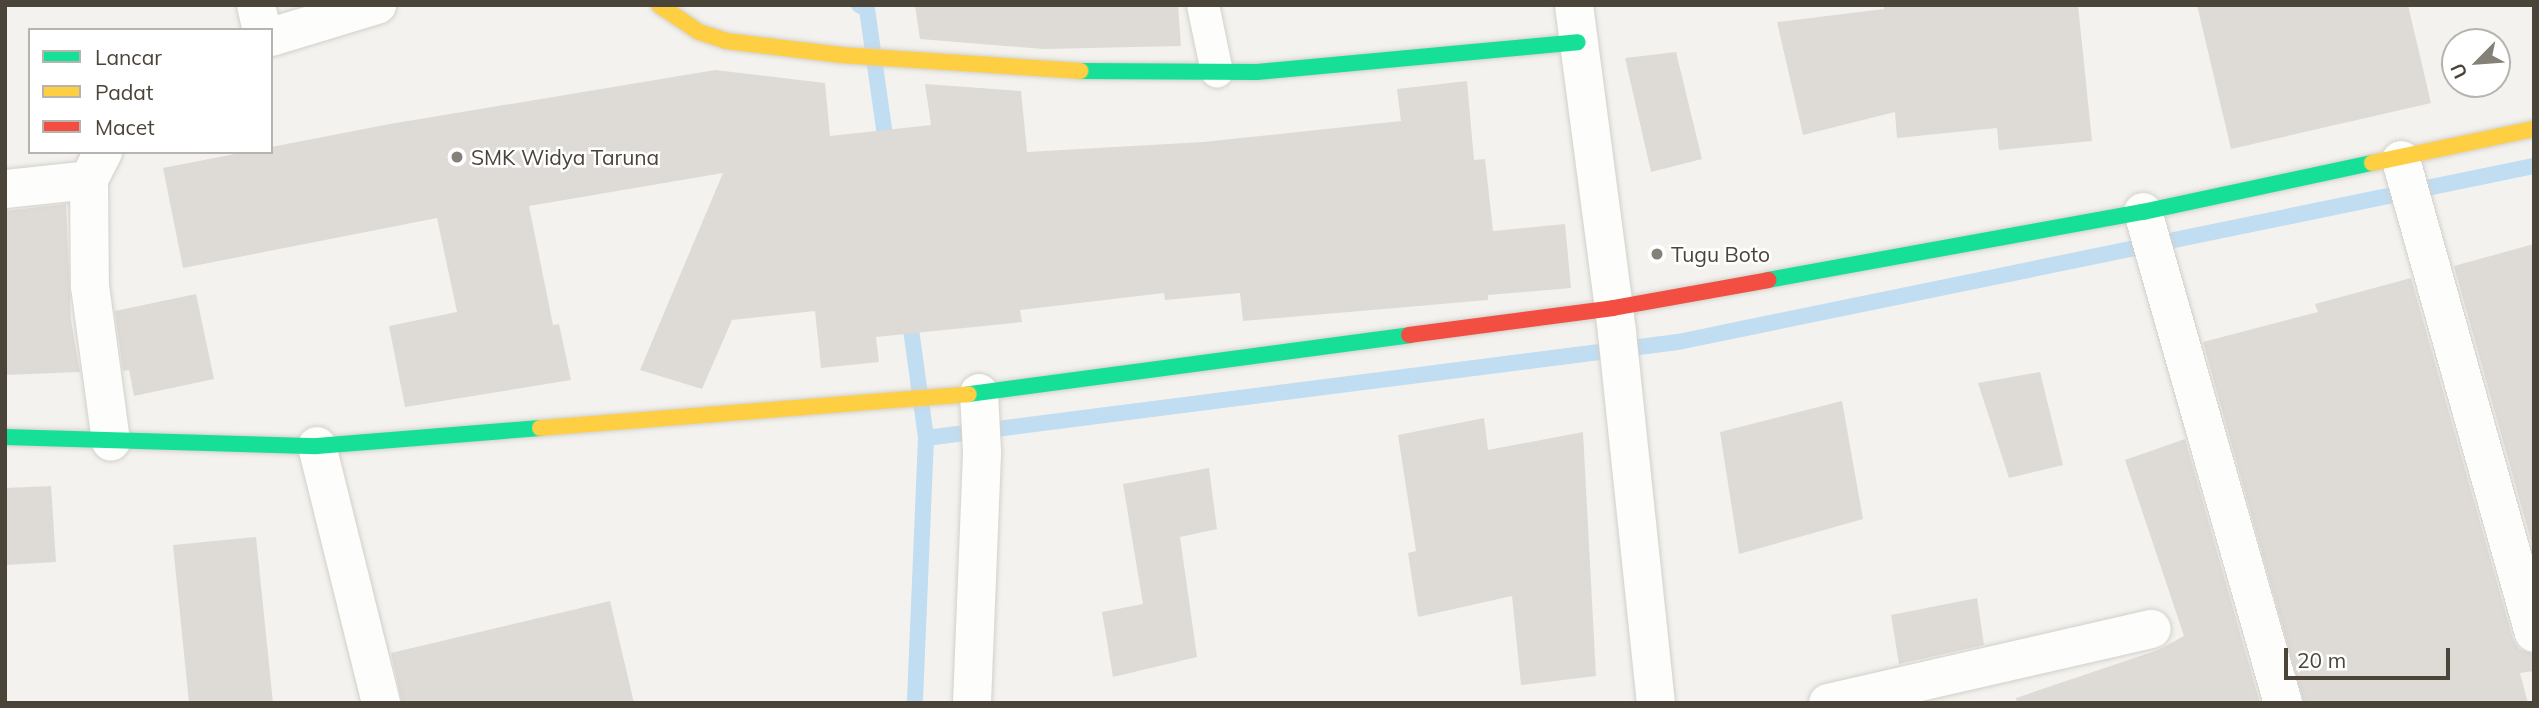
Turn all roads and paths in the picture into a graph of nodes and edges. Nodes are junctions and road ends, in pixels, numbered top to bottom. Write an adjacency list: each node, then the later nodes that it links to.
1 (256, 5): 6 (street)
2 (377, 5): 7 (street)
3 (659, 5): 8 (main road)
4 (1203, 5): 8 (lane)
5 (1576, 24): 8 (main road); 14 (street)
6 (262, 28)
7 (273, 36)
8 (1217, 72)
9 (2534, 129): 11 (main road)
10 (96, 166): 12 (street); 17 (street)
11 (2408, 182): 13 (main road); 20 (street)
12 (5, 189)
13 (2148, 235): 14 (main road); 25 (street)
14 (1615, 321): 15 (main road); 23 (street)
15 (976, 414): 18 (main road); 22 (street)
16 (5, 437): 17 (main road)
17 (111, 442): 18 (main road)
18 (317, 446): 21 (street)
19 (2152, 629): 24 (street)
20 (2534, 633)
21 (381, 703)
22 (972, 703)
23 (1656, 703)
24 (1828, 703)
25 (2283, 703)

